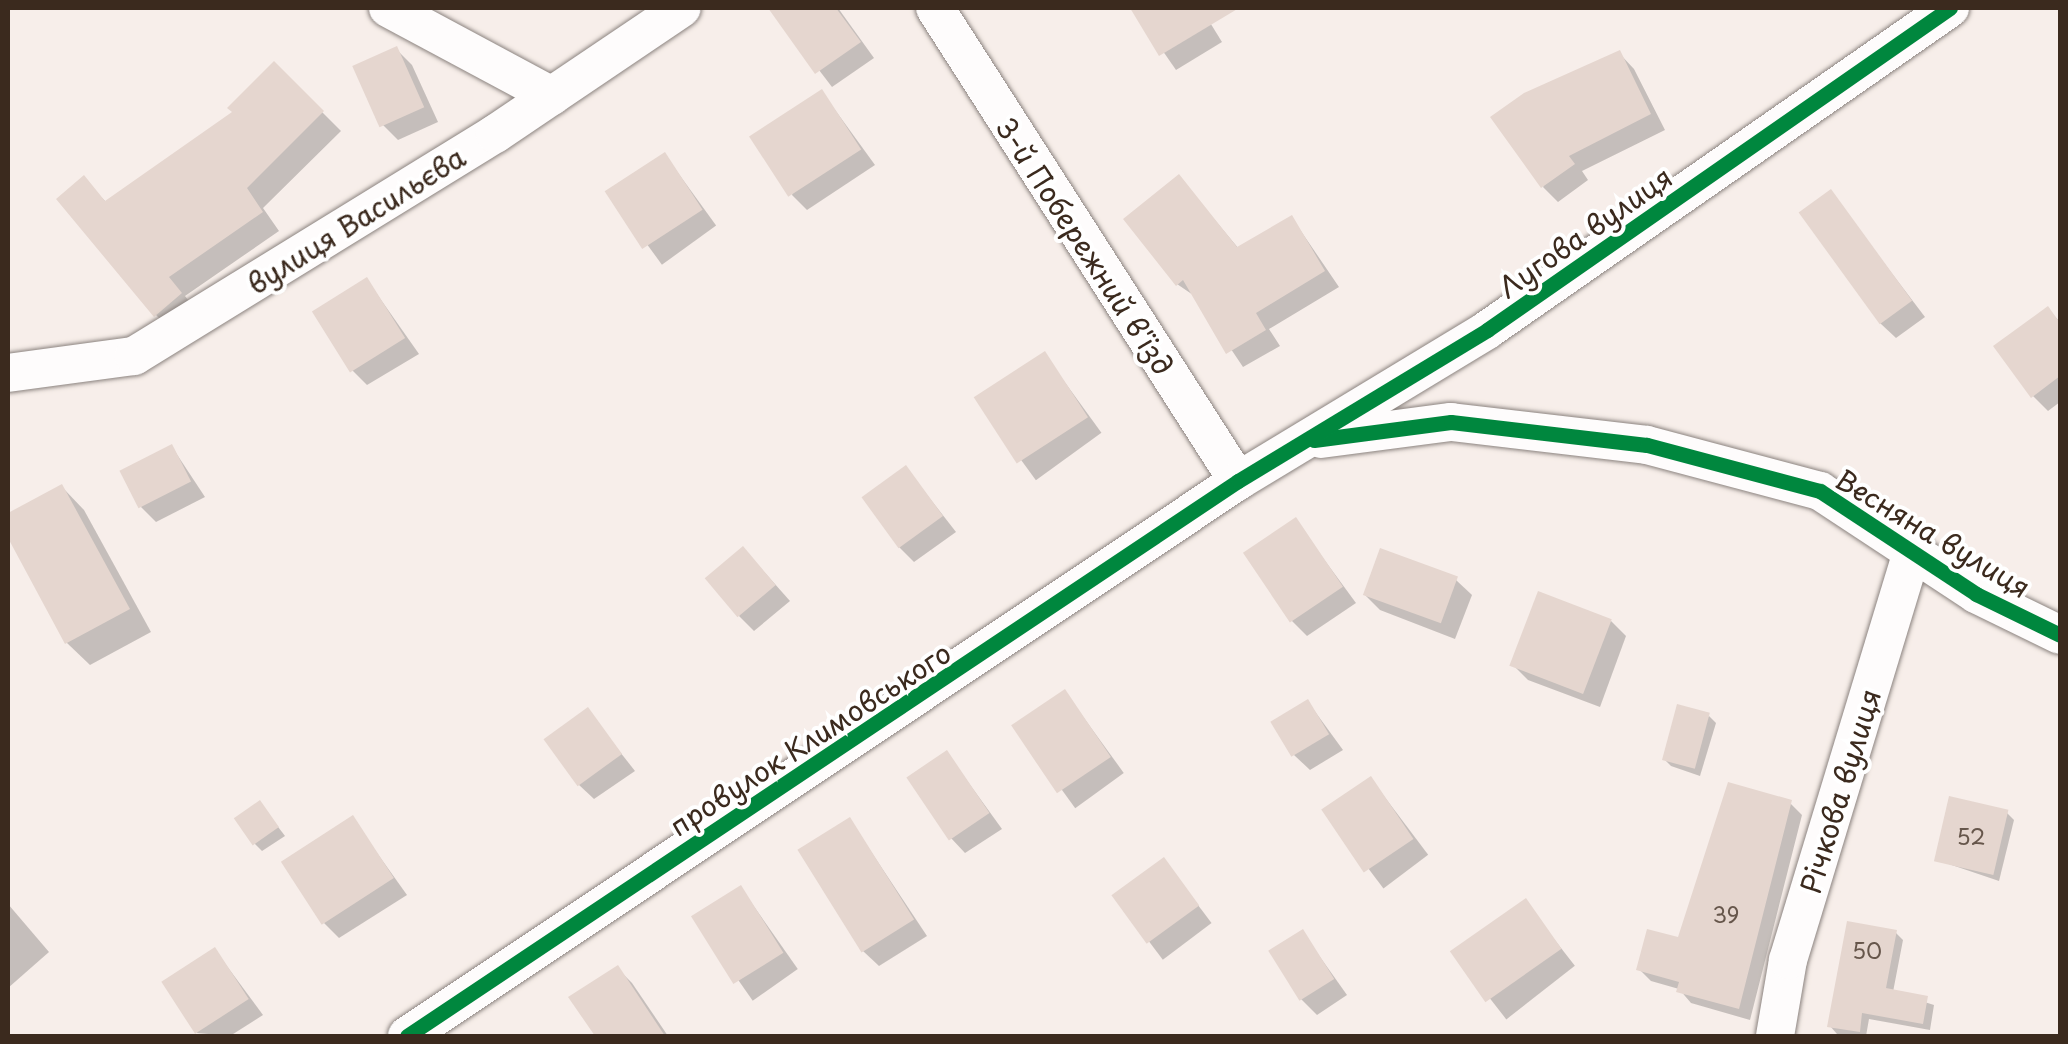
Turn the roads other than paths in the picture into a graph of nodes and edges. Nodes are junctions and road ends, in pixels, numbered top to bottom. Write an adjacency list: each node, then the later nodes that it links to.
1 (388, 8): 5 (street)
2 (682, 8): 5 (street, вулиця Васильєва)
3 (935, 8): 8 (street, 3-й Побережний в'їзд)
4 (1950, 8): 7 (street, Лугова вулиця)
5 (552, 96): 6 (street, вулиця Васильєва)
6 (8, 373)
7 (1304, 442): 8 (street, Лугова вулиця); 9 (street, Весняна вулиця)
8 (1238, 482): 11 (street, провулок Климовського)
9 (1914, 548): 10 (street, Весняна вулиця); 12 (street, Річкова вулиця)
10 (2060, 635)
11 (407, 1036)
12 (1775, 1036)

